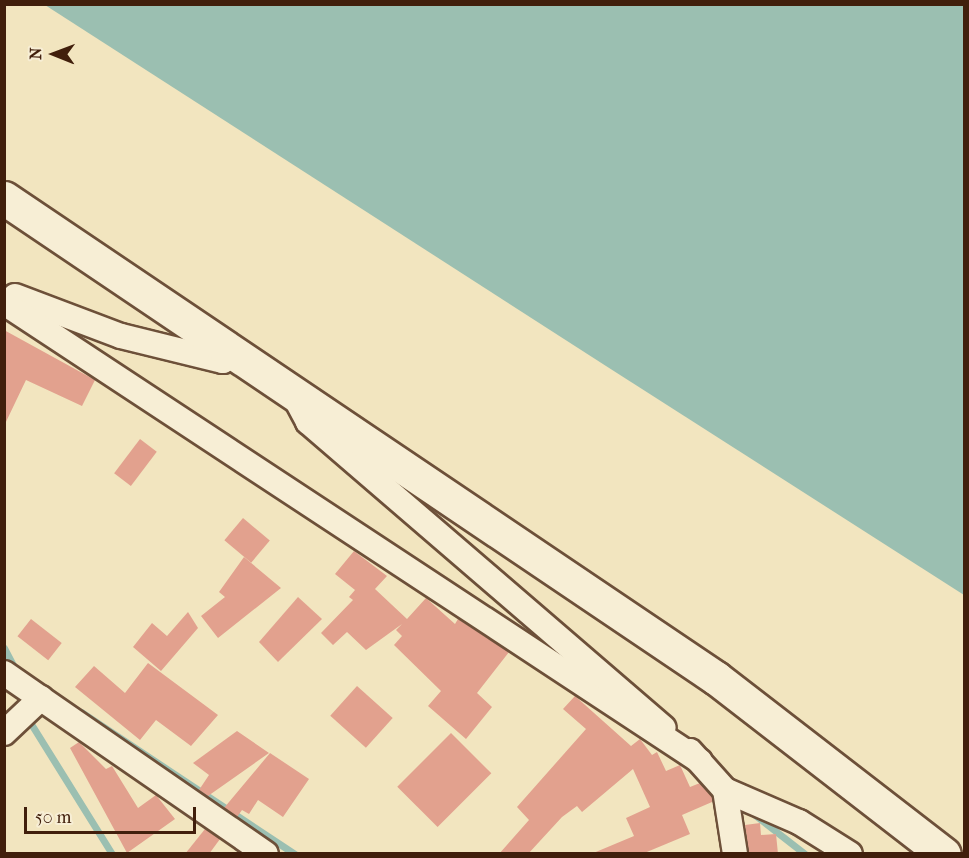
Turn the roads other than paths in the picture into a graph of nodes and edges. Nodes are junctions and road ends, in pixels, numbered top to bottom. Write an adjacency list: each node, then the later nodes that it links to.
1 (4, 198): 4 (street)
2 (4, 292): 4 (street)
3 (4, 303): 9 (street)
4 (230, 354): 5 (street)
5 (294, 393): 9 (street); 14 (street)
6 (4, 673): 7 (street)
7 (42, 698): 8 (street); 11 (street)
8 (4, 733)
9 (700, 761): 10 (street)
10 (725, 790): 12 (street); 13 (street)
11 (266, 854)
12 (735, 854)
13 (850, 854)
14 (944, 854)

